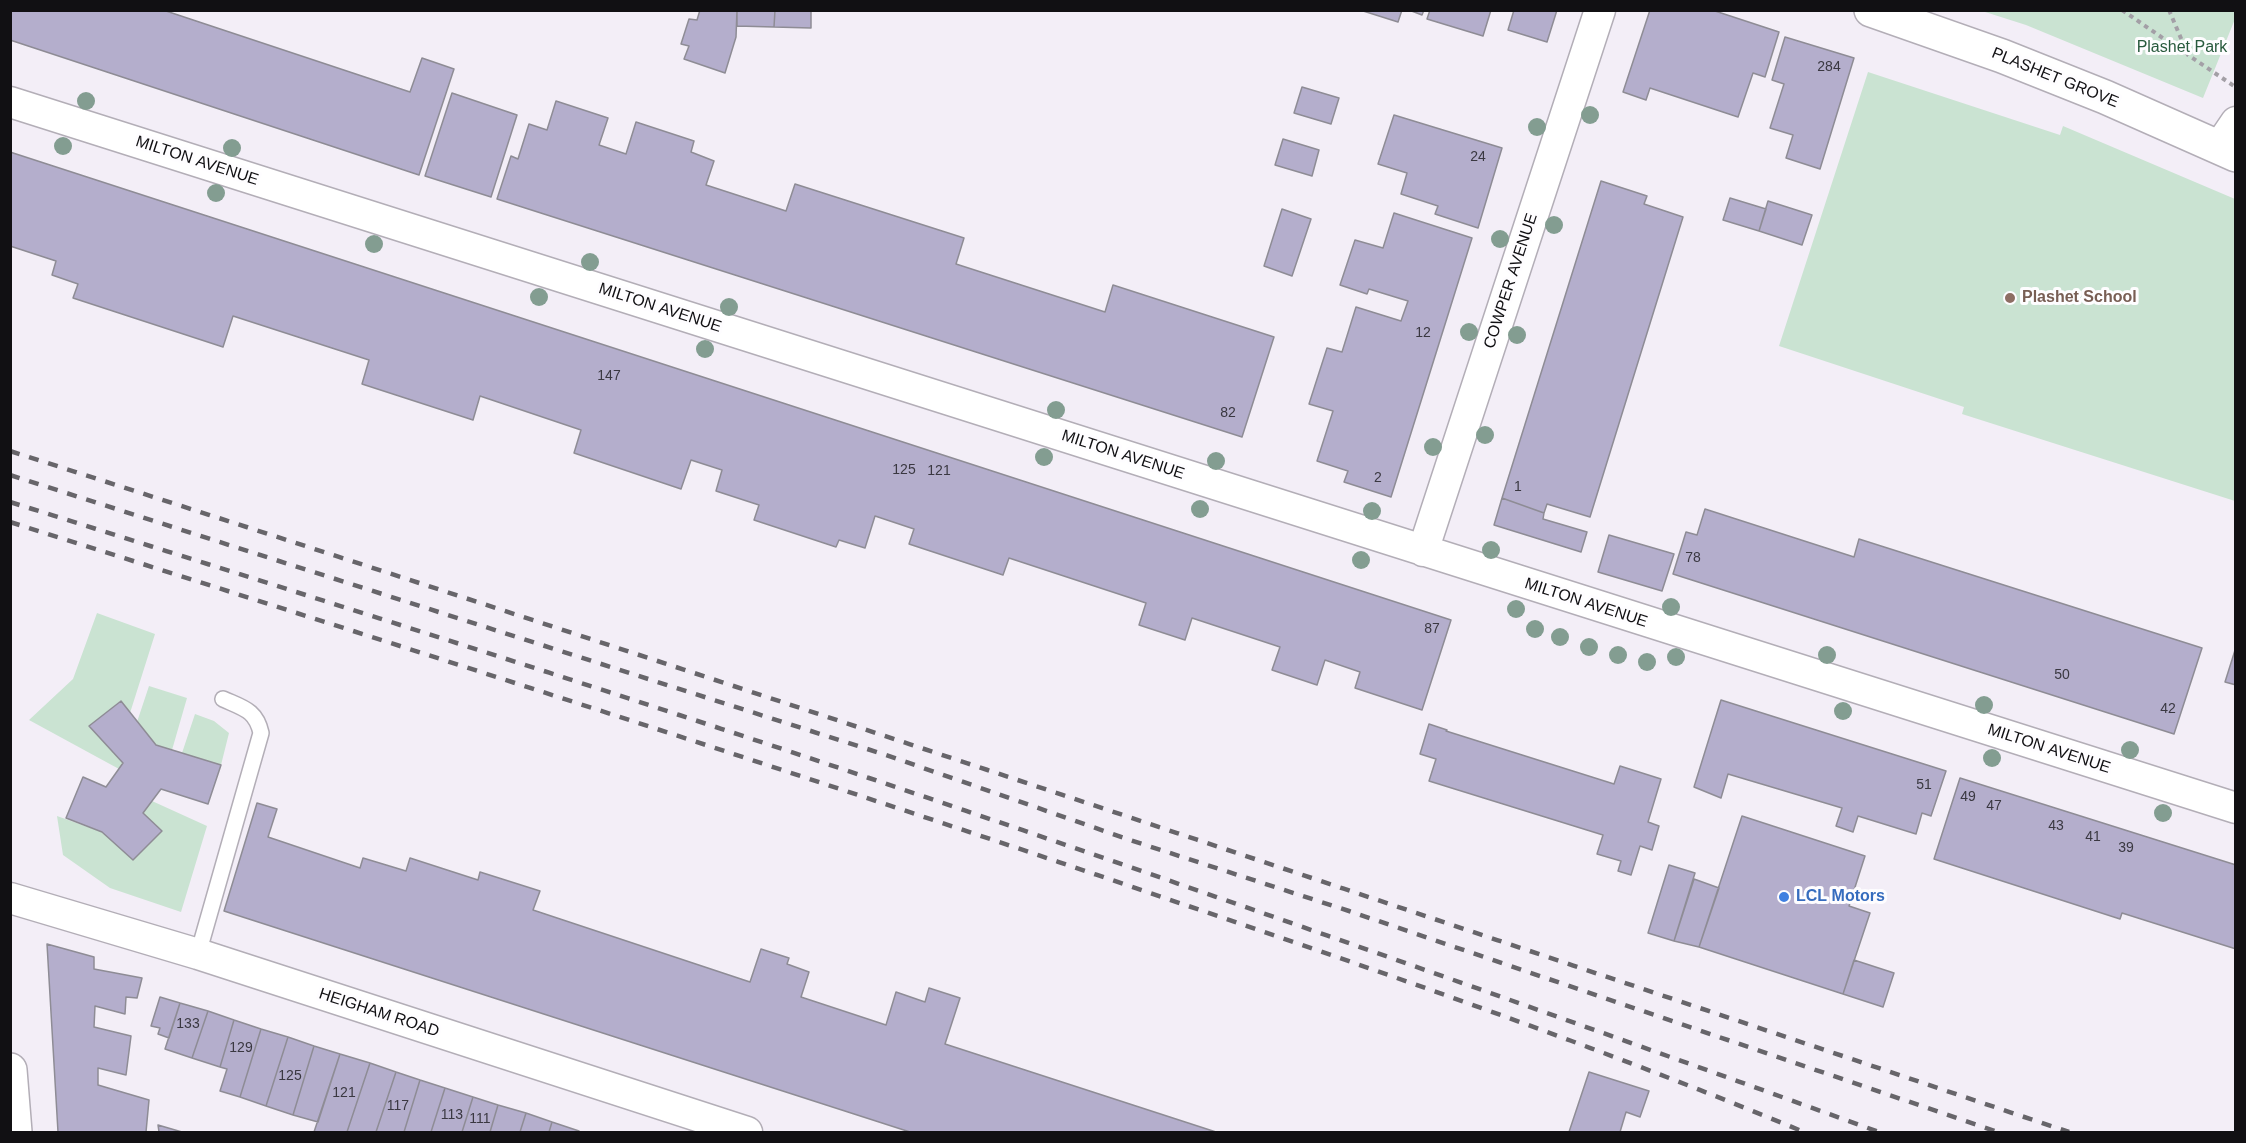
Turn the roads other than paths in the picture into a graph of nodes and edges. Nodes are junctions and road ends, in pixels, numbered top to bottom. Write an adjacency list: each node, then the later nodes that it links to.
1 (1600, 10): 5 (street, COWPER AVENUE)
2 (1871, 10): 4 (main road, PLASHET GROVE)
3 (10, 102): 5 (street, MILTON AVENUE)
4 (2230, 141)
5 (1423, 551): 7 (street, MILTON AVENUE)
6 (223, 699): 9 (lane)
7 (2235, 808)
8 (10, 898): 9 (street, HEIGHAM ROAD)
9 (198, 954): 12 (street, HEIGHAM ROAD)
10 (10, 1070): 11 (main road)
11 (14, 1130)
12 (747, 1132)

